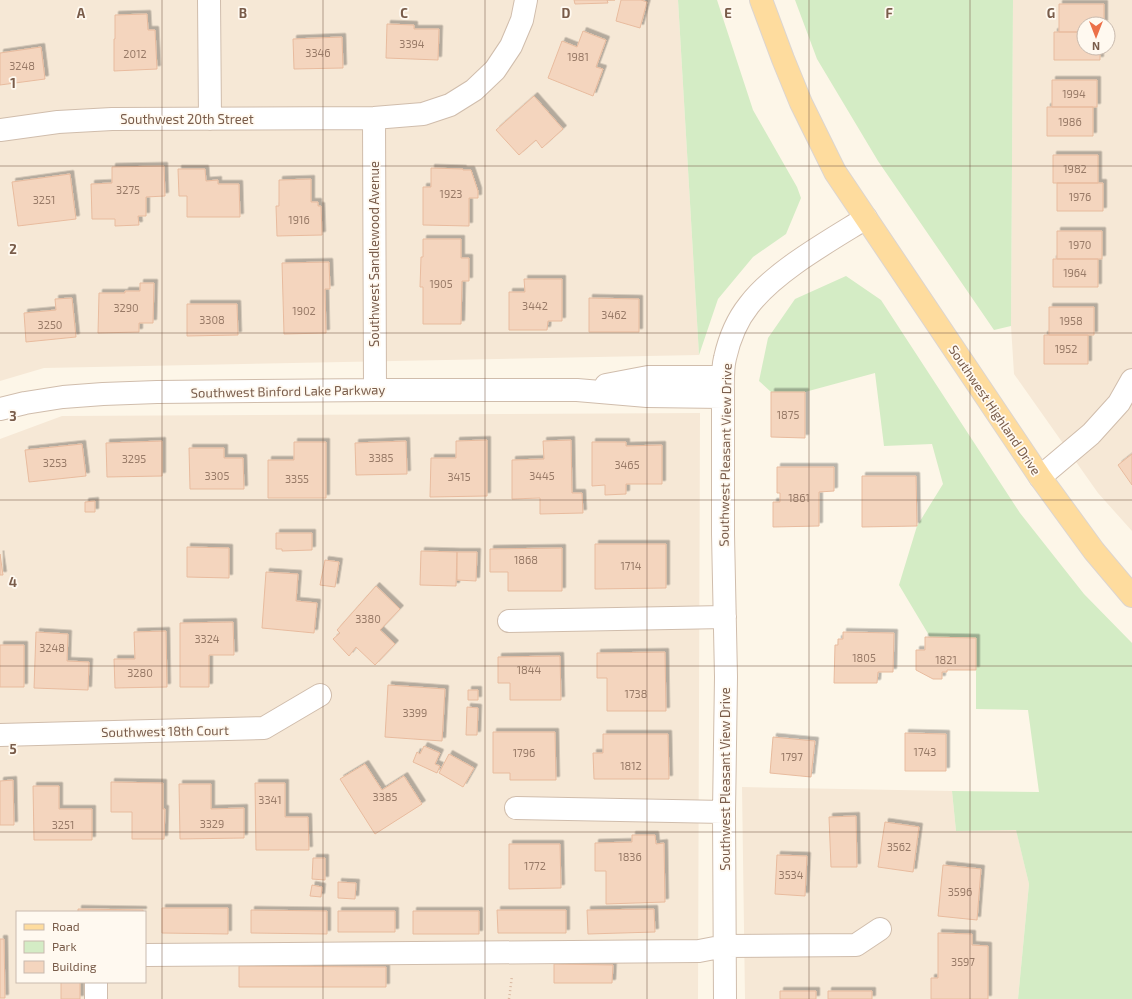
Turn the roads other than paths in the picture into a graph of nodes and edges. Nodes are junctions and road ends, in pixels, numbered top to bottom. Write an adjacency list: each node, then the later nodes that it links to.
1 (209, 0): 5 (street)
2 (526, 0): 4 (street, Southwest 20th Street)
3 (761, 0): 7 (main road)
4 (374, 118): 5 (street, Southwest 20th Street); 10 (street, Southwest Sandlewood Avenue)
5 (210, 119): 6 (street, Southwest 20th Street)
6 (0, 130)
7 (866, 218): 9 (street, Southwest Pleasant View Drive); 12 (main road, Southwest Highland Drive)
8 (1132, 380): 12 (street)
9 (723, 387): 10 (street, Southwest Binford Lake Parkway); 14 (street, Southwest Pleasant View Drive)
10 (375, 390): 11 (street, Southwest Binford Lake Parkway)
11 (0, 409)
12 (1040, 477): 13 (main road, Southwest Highland Drive)
13 (1132, 596)
14 (724, 617): 15 (street); 19 (street, Southwest Pleasant View Drive)
15 (509, 621)
16 (320, 695): 17 (street, Southwest 18th Court)
17 (0, 735)
18 (516, 808): 19 (street)
19 (724, 812): 21 (street, Southwest Pleasant View Drive)
20 (880, 928): 21 (street)
21 (725, 946): 22 (street); 25 (street, Southwest Pleasant View Drive)
22 (146, 955)
23 (96, 983): 24 (street)
24 (96, 999)
25 (725, 999)

